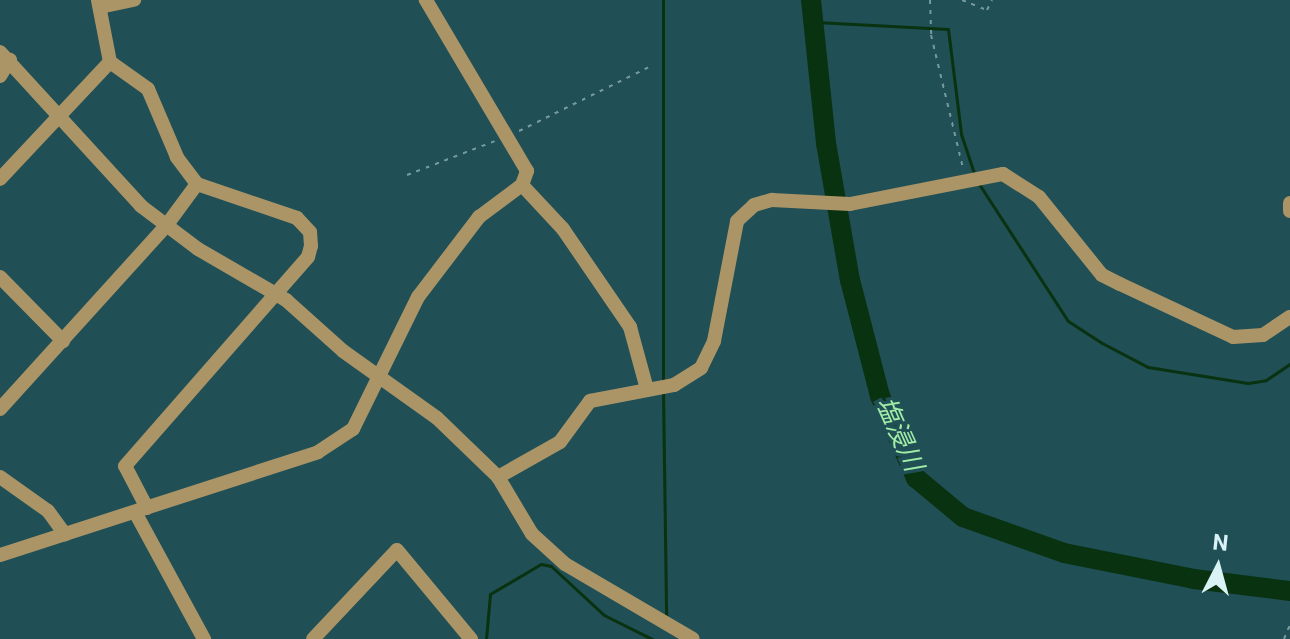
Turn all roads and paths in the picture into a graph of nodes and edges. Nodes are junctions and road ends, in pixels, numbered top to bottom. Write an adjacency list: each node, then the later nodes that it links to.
1 (134, 0): 6 (street)
2 (426, 0): 12 (street)
3 (930, 0): 14 (path)
4 (962, 0): 5 (path)
5 (992, 0)
6 (99, 4): 8 (street)
7 (5, 56): 10 (street); 11 (street)
8 (110, 62): 11 (street); 16 (street)
9 (651, 66): 12 (path)
10 (0, 76)
11 (59, 116): 15 (street); 20 (street)
12 (510, 135): 13 (path); 17 (street)
13 (407, 175)
14 (965, 177): 23 (street); 26 (street)
15 (0, 179)
16 (197, 184): 20 (street); 22 (street)
17 (522, 185): 25 (street); 26 (street)
18 (1290, 203): 19 (street)
19 (1290, 211)
20 (166, 226): 22 (street); 24 (street)
21 (0, 277): 24 (street)
22 (277, 293): 25 (street); 30 (street)
23 (1290, 317)
24 (63, 341): 27 (street)
25 (381, 379): 29 (street); 30 (street)
26 (647, 389): 29 (street)
27 (0, 409)
28 (0, 477): 31 (street)
29 (498, 477): 37 (street)
30 (141, 510): 31 (street); 34 (street)
31 (65, 534): 32 (street)
32 (0, 555)
33 (1290, 625): 38 (path)
34 (204, 639)
35 (313, 639): 36 (street)
36 (471, 639)
37 (693, 639)
38 (1284, 639)

